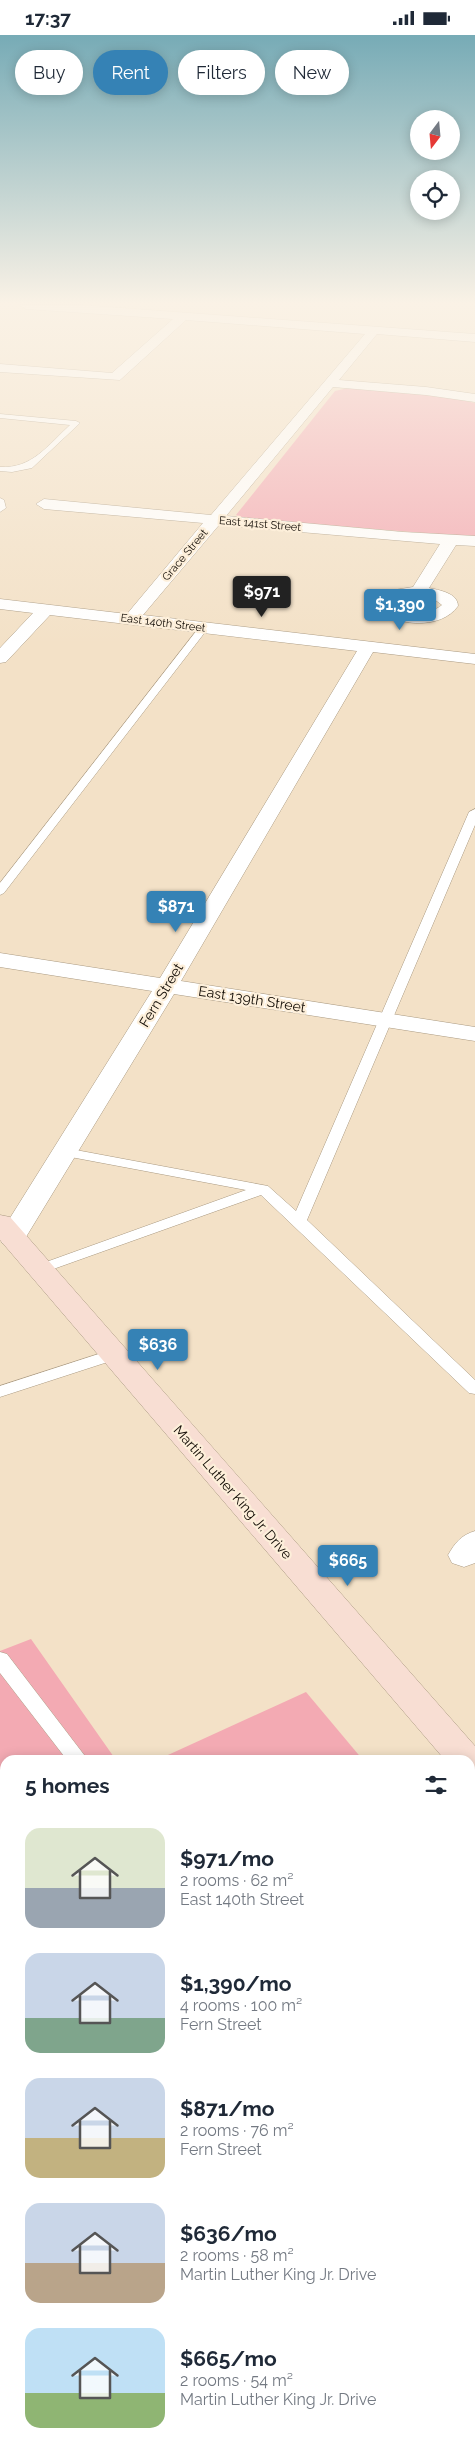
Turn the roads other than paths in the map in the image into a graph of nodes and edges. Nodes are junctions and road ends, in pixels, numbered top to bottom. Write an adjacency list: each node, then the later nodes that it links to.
1 (26, 418): 3 (lane)
2 (300, 418): 7 (street, Grace Street)
3 (0, 469)
4 (0, 500): 6 (lane)
5 (44, 504): 7 (street, East 141st Street)
6 (0, 510)
7 (214, 519): 8 (street, East 141st Street); 13 (street, Grace Street)
8 (450, 541): 9 (street, East 141st Street); 10 (street)
9 (475, 541)
10 (420, 591)
11 (0, 604): 12 (street, East 140th Street)
12 (46, 609): 13 (street, East 140th Street); 16 (street)
13 (131, 619): 14 (street, East 140th Street)
14 (204, 627): 15 (street, East 140th Street); 19 (lane)
15 (368, 646): 17 (street, East 140th Street); 21 (street, Fern Street)
16 (0, 658)
17 (475, 659)
18 (475, 812): 22 (lane)
19 (0, 891)
20 (0, 961): 21 (street, East 139th Street)
21 (167, 986): 22 (street, East 139th Street); 24 (street, Fern Street)
22 (386, 1020): 23 (street, East 139th Street); 26 (lane)
23 (475, 1034)
24 (65, 1152): 25 (lane); 27 (street, Fern Street)
25 (263, 1189): 26 (lane); 28 (lane)
26 (299, 1221): 30 (lane)
27 (6, 1230): 28 (main road, Martin Luther King Jr. Drive)
28 (40, 1269): 29 (main road, Martin Luther King Jr. Drive)
29 (114, 1354): 31 (lane); 34 (main road, Martin Luther King Jr. Drive)
30 (475, 1389)
31 (0, 1392)
32 (0, 1659): 33 (lane)
33 (74, 1755)
34 (462, 1755)

